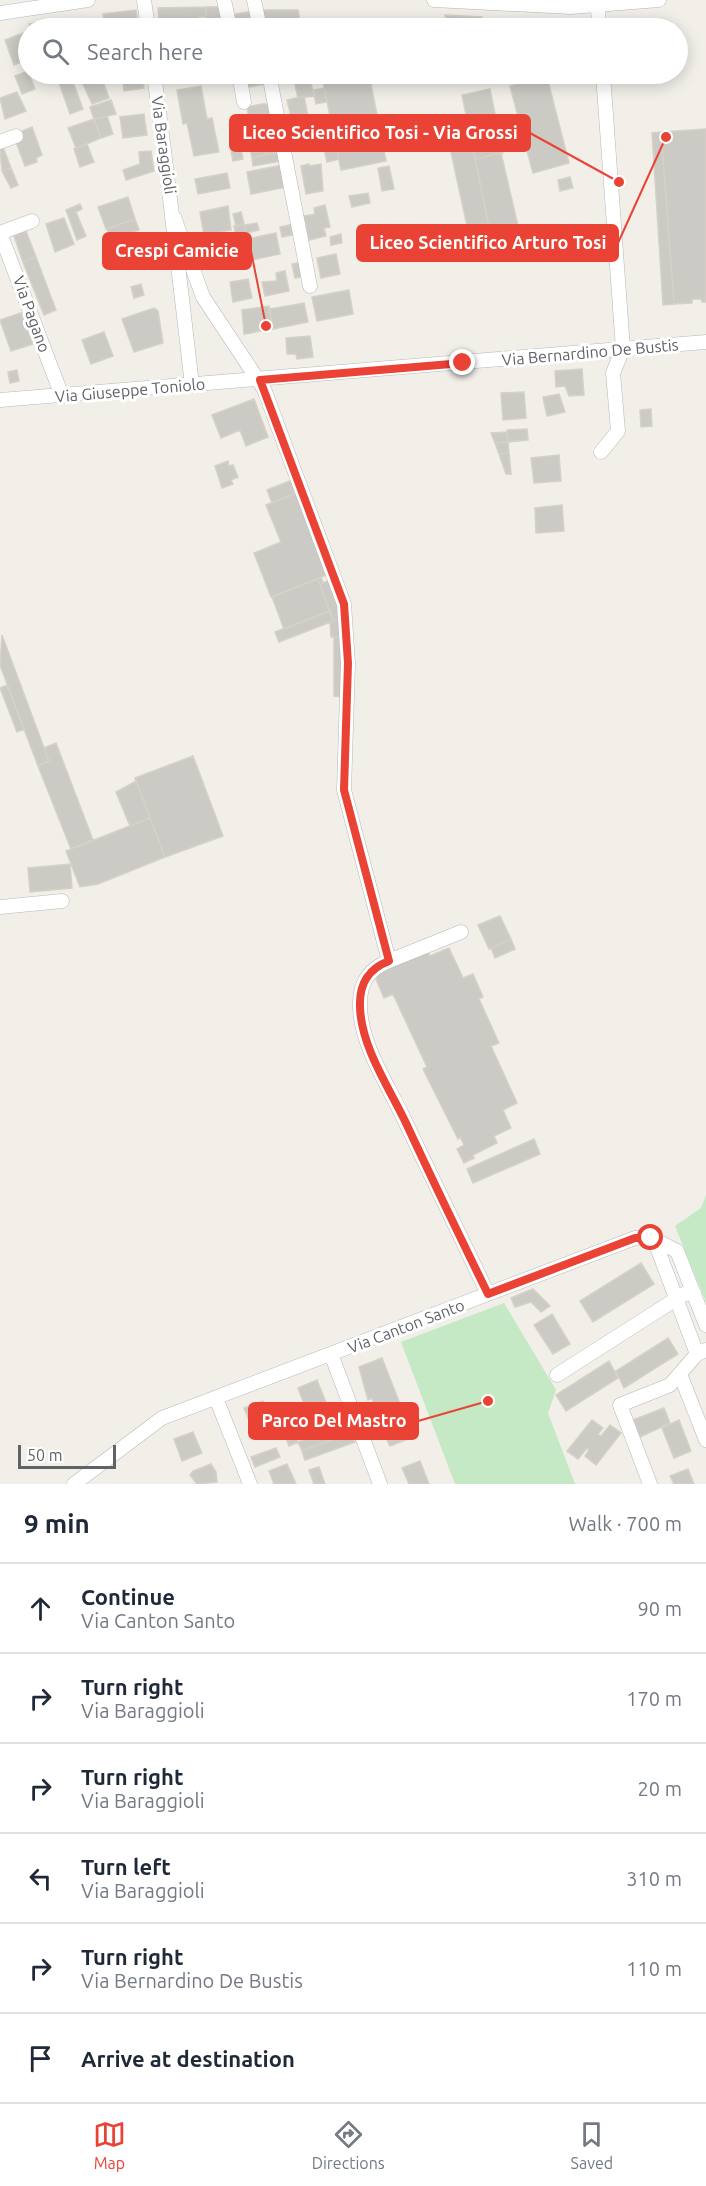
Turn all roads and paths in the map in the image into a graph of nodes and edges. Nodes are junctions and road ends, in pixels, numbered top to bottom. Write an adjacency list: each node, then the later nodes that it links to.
1 (88, 0): 8 (street)
2 (144, 0): 9 (street)
3 (224, 0): 10 (street)
4 (254, 0): 11 (street)
5 (435, 0): 7 (street)
6 (659, 0): 7 (street)
7 (598, 6): 12 (street)
8 (0, 13)
9 (147, 18)
10 (228, 18)
11 (258, 18)
12 (599, 18)
13 (155, 84): 20 (street, Via Baraggioli)
14 (241, 84): 17 (street)
15 (271, 84): 23 (street)
16 (604, 84): 25 (street)
17 (244, 102)
18 (16, 136): 19 (street)
19 (0, 142)
20 (174, 217): 26 (street, Via Baraggioli); 27 (street, Via Baraggioli)
21 (32, 220): 22 (street, Via Pagano)
22 (0, 233): 28 (street, Via Pagano)
23 (310, 286)
24 (706, 342): 25 (street, Via Bernardino De Bustis)
25 (623, 350): 26 (street, Via Bernardino De Bustis); 30 (street)
26 (260, 380): 27 (street, Via Giuseppe Toniolo); 34 (street, Via Baraggioli)
27 (192, 385): 28 (street, Via Giuseppe Toniolo)
28 (62, 396): 29 (street, Via Giuseppe Toniolo)
29 (0, 400)
30 (601, 452)
31 (62, 901): 32 (street)
32 (0, 908)
33 (461, 932): 34 (street)
34 (389, 961): 37 (street)
35 (654, 1239): 36 (street); 37 (street, Via Canton Santo); 38 (street)
36 (694, 1293): 38 (street); 39 (street)
37 (488, 1294): 41 (street, Via Canton Santo)
38 (678, 1300): 40 (street); 43 (street)
39 (706, 1324)
40 (702, 1352): 42 (street)
41 (331, 1354): 44 (street, Via Canton Santo); 48 (street)
42 (680, 1374): 45 (street); 49 (street)
43 (557, 1375)
44 (216, 1398): 46 (street, Via Canton Santo); 47 (street)
45 (706, 1440)
46 (74, 1484)
47 (250, 1484)
48 (380, 1484)
49 (650, 1484)

